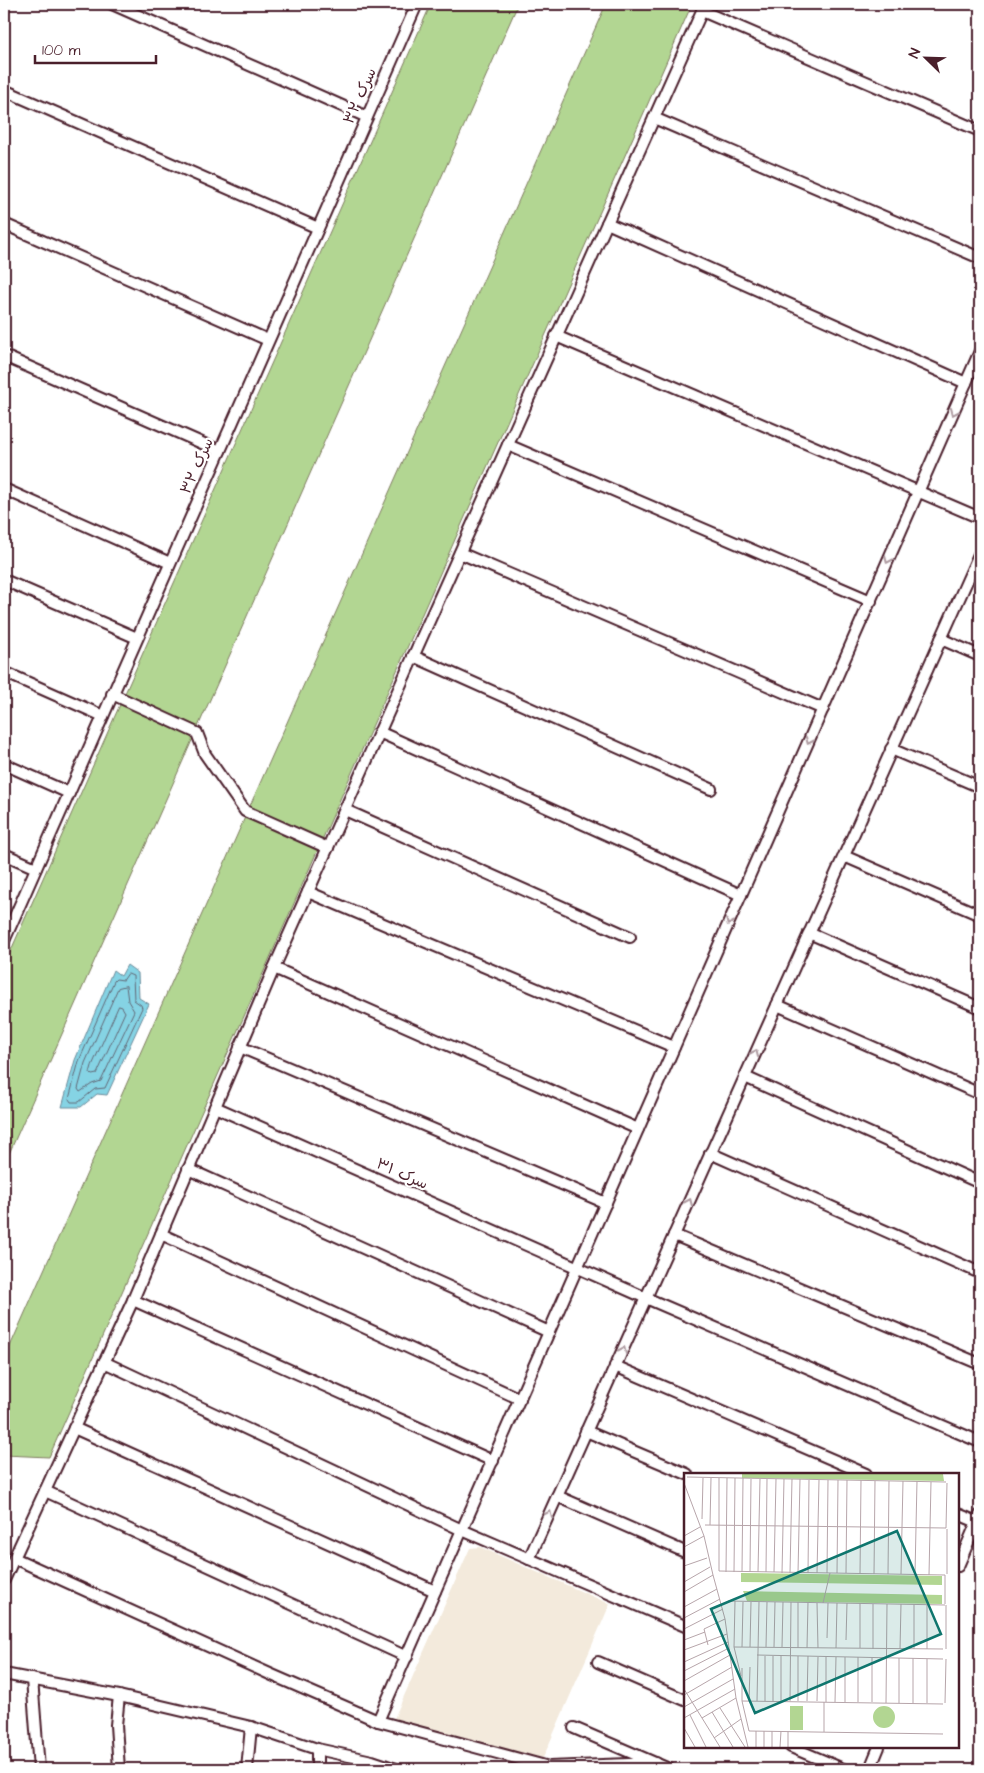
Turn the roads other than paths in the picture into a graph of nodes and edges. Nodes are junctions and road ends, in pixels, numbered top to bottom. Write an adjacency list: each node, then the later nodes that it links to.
1 (112, 4): 5 (street)
2 (414, 4): 5 (street, سرک ۳۲)
3 (703, 8): 6 (street); 7 (street)
4 (4, 90): 10 (street)
5 (367, 117): 10 (street, سرک ۳۲)
6 (654, 118): 8 (street); 11 (street)
7 (980, 131)
8 (607, 223): 12 (street); 16 (street)
9 (4, 224): 13 (street)
10 (318, 228): 13 (street, سرک ۳۲)
11 (980, 258)
12 (556, 336): 17 (street); 20 (street)
13 (268, 340): 18 (street, سرک ۳۲)
14 (980, 351): 16 (street)
15 (4, 356): 18 (street)
16 (966, 384): 20 (street, one-way to 20)
17 (508, 444): 23 (street); 26 (street)
18 (220, 451): 24 (street, سرک ۳۲)
19 (4, 489): 24 (street)
20 (918, 492): 21 (street); 26 (street, one-way to 26)
21 (980, 518)
22 (980, 552): 28 (street)
23 (460, 553): 29 (street); 33 (street)
24 (170, 563): 27 (street, سرک ۳۲)
25 (4, 580): 27 (street)
26 (871, 601): 33 (street)
27 (137, 638): 32 (street, سرک ۳۲)
28 (941, 639): 30 (street); 36 (street)
29 (413, 656): 35 (street); 39 (street)
30 (980, 656)
31 (4, 672): 34 (street)
32 (112, 694): 34 (street, سرک ۳۲); 42 (street)
33 (823, 710): 47 (street, one-way to 47)
34 (103, 716): 40 (street, سرک ۳۲)
35 (379, 732): 41 (street); 47 (street)
36 (892, 749): 38 (street); 44 (street)
37 (4, 764): 40 (street)
38 (980, 787)
39 (711, 789)
40 (69, 793): 45 (street, سرک ۳۲)
41 (345, 810): 42 (street); 50 (street)
42 (328, 848): 46 (street)
43 (4, 854): 45 (street)
44 (844, 856): 48 (street); 49 (street)
45 (36, 868): 51 (street, سرک ۳۲)
46 (308, 892): 52 (street); 56 (street)
47 (741, 895): 56 (street, one-way to 56)
48 (980, 915)
49 (809, 933): 53 (street); 54 (street)
50 (630, 937)
51 (4, 941)
52 (274, 968): 55 (street); 60 (street)
53 (777, 1005): 57 (street, one-way to 53); 58 (street)
54 (980, 1008)
55 (240, 1047): 59 (street); 64 (street)
56 (674, 1048): 60 (street)
57 (745, 1077): 61 (street); 63 (street)
58 (980, 1094)
59 (215, 1107): 62 (street); 67 (street, سرک ۳۱)
60 (638, 1129): 64 (street)
61 (710, 1153): 66 (street, one-way to 61); 68 (street)
62 (188, 1169): 65 (street); 71 (street)
63 (980, 1183)
64 (606, 1204): 67 (street)
65 (161, 1234): 70 (street); 75 (street)
66 (674, 1234): 69 (street); 73 (street)
67 (577, 1268): 69 (street, سرک ۳۱); 71 (street)
68 (980, 1272)
69 (646, 1298): 74 (street, one-way to 69); 78 (street, سرک ۳۱)
70 (134, 1300): 72 (street); 79 (street)
71 (549, 1332): 75 (street)
72 (104, 1362): 76 (street); 86 (street)
73 (980, 1364)
74 (615, 1366): 77 (street); 81 (street)
75 (520, 1399): 79 (street)
76 (74, 1428): 82 (street); 92 (street)
77 (586, 1431): 80 (street); 83 (street)
78 (980, 1442)
79 (493, 1460): 86 (street)
80 (686, 1473)
81 (864, 1473)
82 (45, 1491): 88 (street); 94 (street)
83 (557, 1496): 87 (street); 89 (street, one-way to 83)
84 (959, 1514): 85 (street)
85 (979, 1519): 90 (street)
86 (462, 1530): 89 (street); 92 (street)
87 (684, 1552)
88 (14, 1558): 91 (street); 100 (street)
89 (529, 1559): 93 (street)
90 (959, 1564)
91 (4, 1580)
92 (436, 1591): 94 (street)
93 (684, 1626)
94 (406, 1657): 100 (street)
95 (598, 1662): 99 (street)
96 (4, 1674): 97 (street)
97 (32, 1679): 98 (street); 108 (street)
98 (119, 1696): 101 (street); 109 (street)
99 (684, 1700)
100 (378, 1722): 106 (street)
101 (251, 1727): 105 (street); 110 (street)
102 (574, 1728): 106 (street)
103 (793, 1748): 114 (street)
104 (880, 1748): 115 (street)
105 (317, 1749): 107 (street); 111 (street)
106 (656, 1763): 113 (street)
107 (372, 1765): 112 (street)
108 (39, 1769)
109 (119, 1769)
110 (247, 1769)
111 (318, 1769)
112 (396, 1769)
113 (669, 1769)
114 (843, 1769)
115 (870, 1769)

